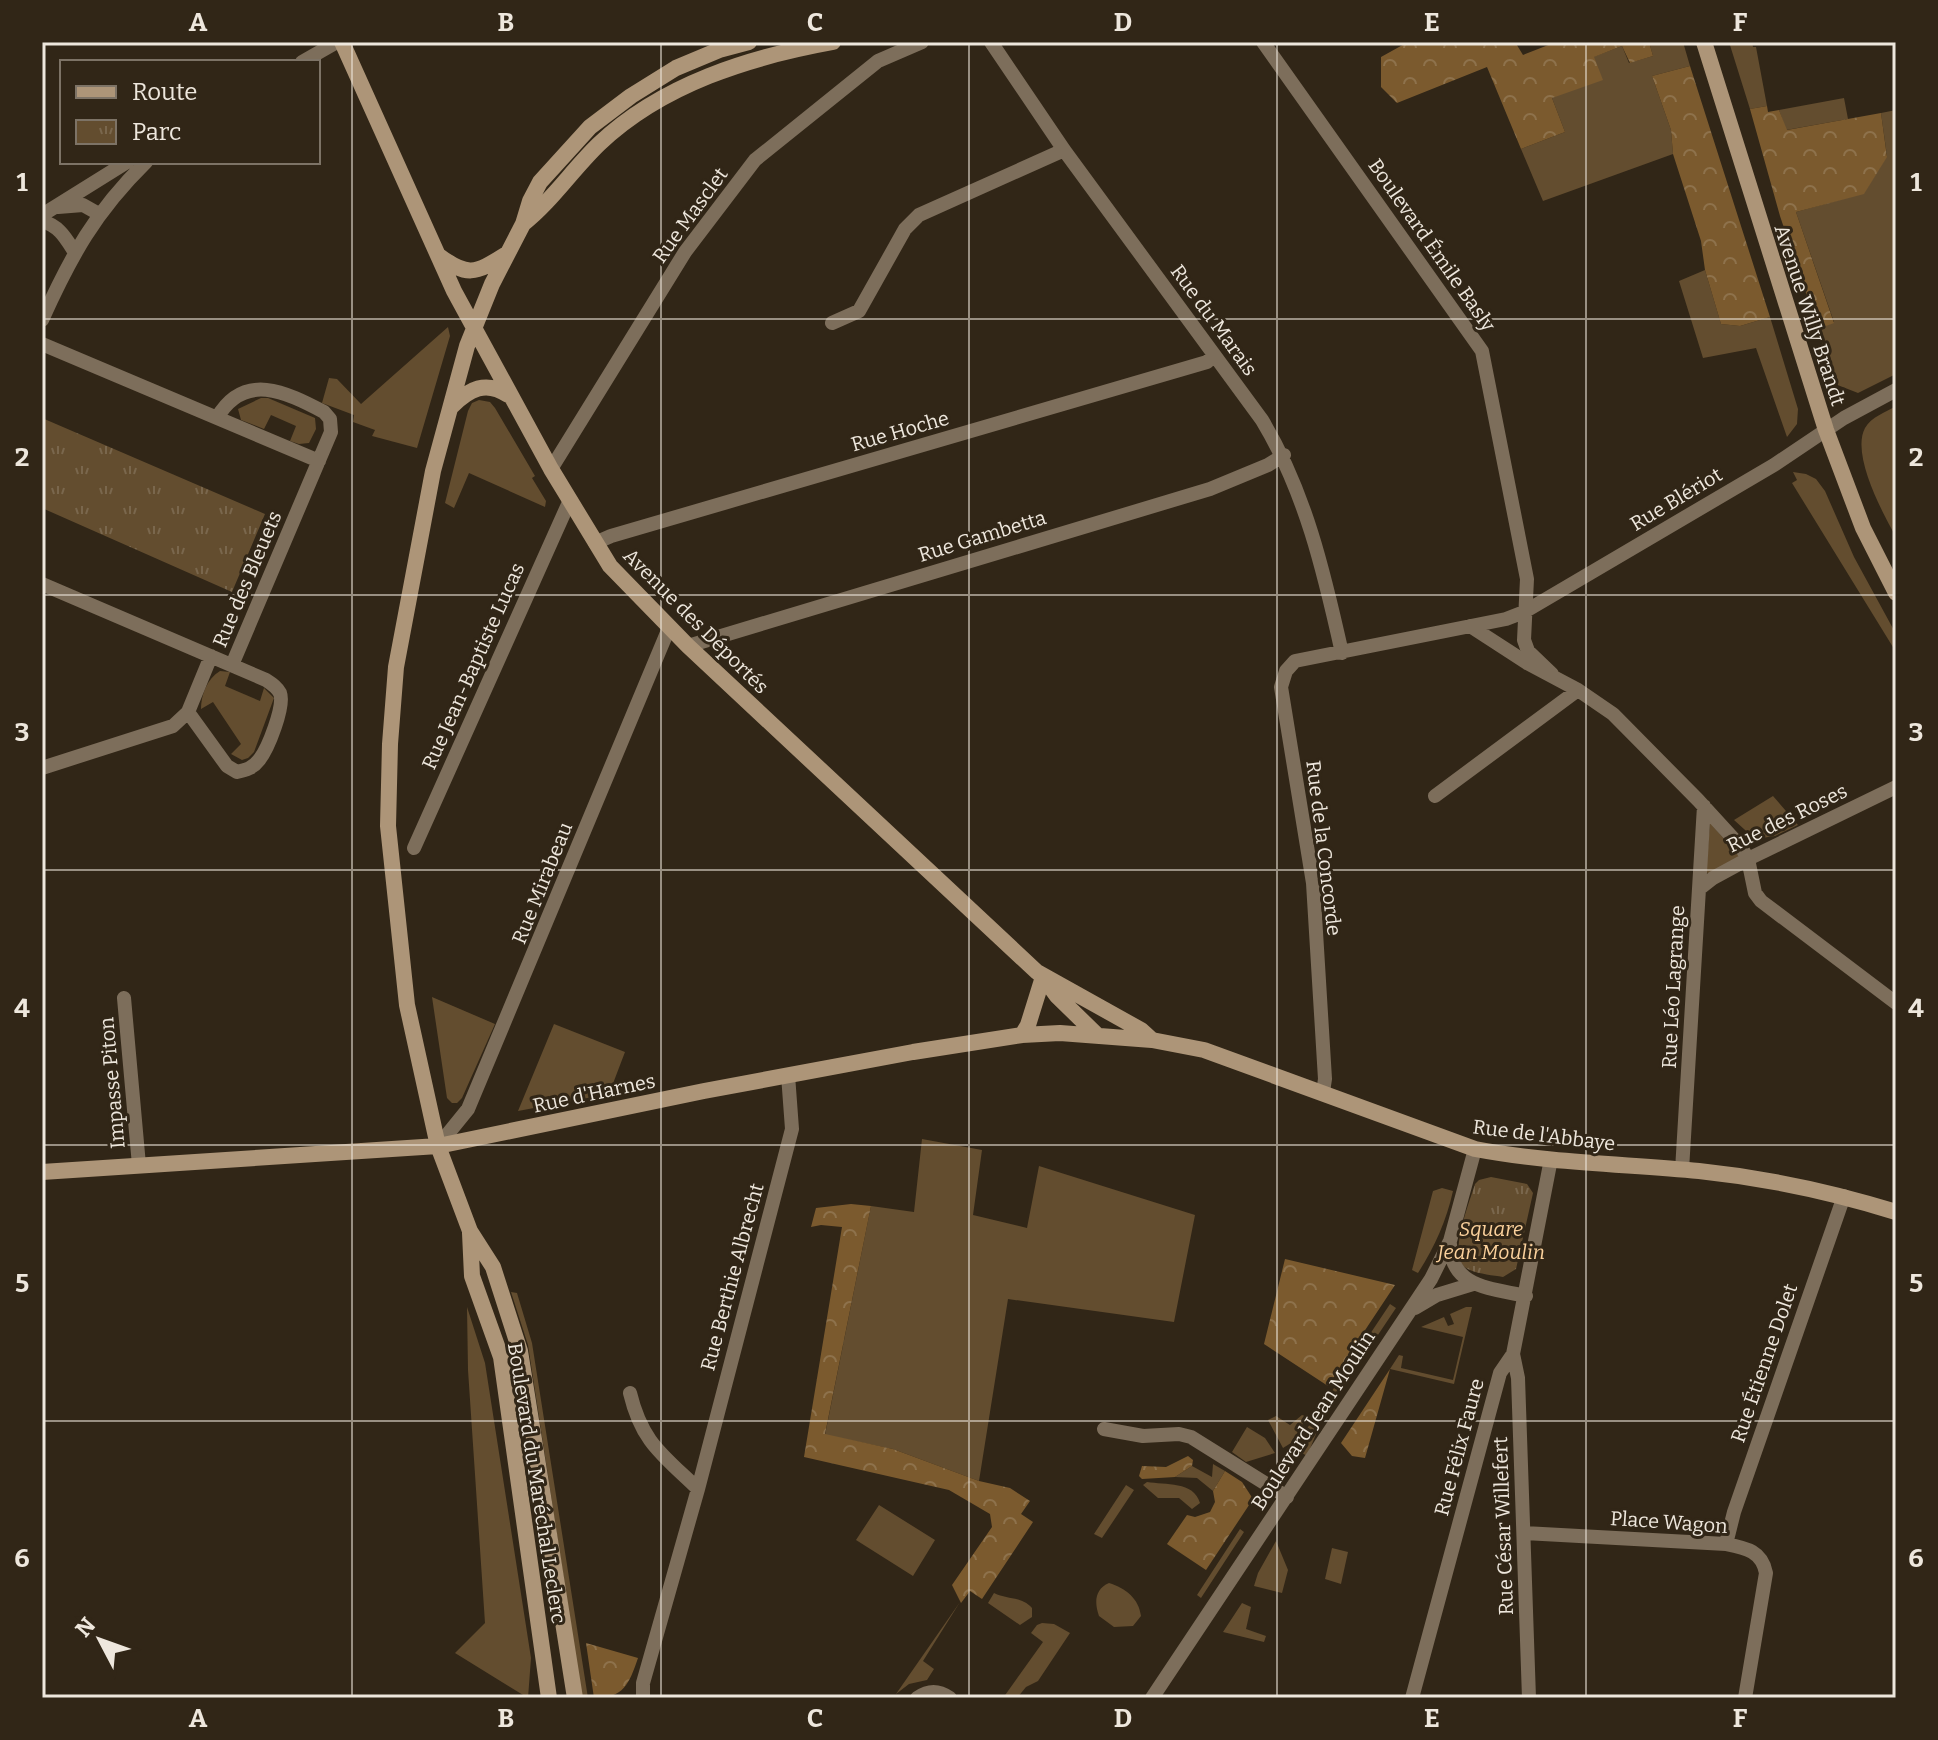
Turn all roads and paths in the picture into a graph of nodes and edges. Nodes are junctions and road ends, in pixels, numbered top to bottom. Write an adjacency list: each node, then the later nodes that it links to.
1 (340, 42): 8 (street); 17 (main road, Avenue des Déportés)
2 (749, 42): 15 (main road)
3 (833, 42): 15 (main road)
4 (922, 42): 31 (street, Rue Masclet)
5 (991, 42): 9 (street, Rue du Marais)
6 (1263, 42): 36 (street, Boulevard Émile Basly)
7 (1704, 42): 28 (main road, Avenue Willy Brandt)
8 (306, 60)
9 (1064, 150): 20 (street); 23 (street, Rue du Marais)
10 (124, 164): 12 (street)
11 (144, 164): 13 (street)
12 (57, 207): 13 (street); 14 (street)
13 (99, 214): 16 (street)
14 (42, 218): 16 (street)
15 (523, 224): 18 (main road)
16 (74, 251): 19 (street)
17 (435, 253): 18 (main road); 21 (main road, Avenue des Déportés)
18 (507, 255): 21 (main road)
19 (42, 320)
20 (832, 323)
21 (473, 329): 25 (main road, Avenue des Déportés); 26 (main road)
22 (42, 344): 27 (street)
23 (1214, 355): 29 (street, Rue du Marais); 33 (street, Rue Hoche)
24 (1896, 390): 28 (street, Rue Blériot)
25 (510, 397): 26 (main road); 31 (main road, Avenue des Déportés)
26 (450, 407): 61 (main road)
27 (217, 418): 30 (street); 30 (street, Rue des Bleuets)
28 (1826, 430): 35 (main road, Avenue Willy Brandt); 36 (street, Rue Blériot)
29 (1284, 455): 39 (street, Rue Gambetta); 40 (street, Rue du Marais)
30 (319, 461): 42 (street, Rue des Bleuets)
31 (551, 469): 32 (main road, Avenue des Déportés)
32 (570, 500): 33 (main road, Avenue des Déportés); 50 (street, Rue Jean-Baptiste Lucas)
33 (595, 543): 38 (main road, Avenue des Déportés)
34 (42, 584): 41 (street)
35 (1896, 593)
36 (1524, 612): 37 (street, Rue Blériot); 43 (street, Boulevard Émile Basly)
37 (1470, 626): 40 (street, Rue Blériot); 43 (street)
38 (669, 628): 39 (main road, Avenue des Déportés); 61 (street, Rue Mirabeau)
39 (688, 646): 53 (main road, Avenue des Déportés)
40 (1342, 653): 60 (street, Rue de la Concorde)
41 (211, 656): 42 (street); 45 (street, Rue des Bleuets)
42 (232, 665): 45 (street, Rue des Bleuets)
43 (1552, 674): 44 (street)
44 (1578, 690): 48 (street); 49 (street)
45 (188, 712): 46 (street)
46 (42, 768)
47 (1896, 787): 51 (street, Rue des Roses)
48 (1435, 796)
49 (1704, 806): 51 (street); 52 (street, Rue Léo Lagrange)
50 (414, 848)
51 (1748, 859): 52 (street, Rue des Roses); 55 (street)
52 (1699, 889): 65 (street, Rue Léo Lagrange)
53 (1043, 977): 56 (main road); 57 (main road, Avenue des Déportés); 58 (main road, Avenue des Déportés)
54 (124, 998): 64 (street, Impasse Piton)
55 (1896, 1003)
56 (1022, 1035): 57 (main road, Rue d'Harnes); 59 (main road, Rue d'Harnes)
57 (1097, 1035): 58 (main road, Rue d'Harnes)
58 (1152, 1040): 60 (main road, Rue de l'Abbaye)
59 (788, 1075): 61 (main road, Rue d'Harnes); 79 (street, Rue Berthie Albrecht)
60 (1323, 1092): 62 (main road, Rue de l'Abbaye)
61 (438, 1146): 64 (main road, Rue d'Harnes); 69 (main road)
62 (1475, 1149): 63 (main road, Rue de l'Abbaye); 70 (street, Boulevard Jean Moulin)
63 (1551, 1159): 65 (main road, Rue de l'Abbaye); 72 (street, Rue Félix Faure)
64 (139, 1165): 66 (main road, Rue d'Harnes)
65 (1682, 1170): 67 (main road, Rue de l'Abbaye)
66 (42, 1172)
67 (1844, 1196): 68 (main road, Rue de l'Abbaye); 82 (street, Rue Étienne Dolet)
68 (1896, 1212)
69 (470, 1231): 83 (main road, Boulevard du Maréchal Leclerc); 84 (main road, Boulevard du Maréchal Leclerc)
70 (1450, 1241): 71 (street); 73 (street, Boulevard Jean Moulin)
71 (1473, 1284): 72 (street); 73 (street)
72 (1526, 1296): 74 (street, Rue Félix Faure)
73 (1408, 1313): 80 (street, Boulevard Jean Moulin)
74 (1513, 1354): 76 (street, Rue Félix Faure); 77 (street, Rue César Willefert)
75 (630, 1393): 79 (street)
76 (1493, 1396): 77 (street); 89 (street, Rue Félix Faure)
77 (1518, 1398): 81 (street, Rue César Willefert)
78 (1104, 1429): 80 (street)
79 (698, 1489): 85 (street, Rue Berthie Albrecht)
80 (1287, 1497): 88 (street, Boulevard Jean Moulin)
81 (1524, 1533): 82 (street, Place Wagon); 90 (street, Rue César Willefert)
82 (1726, 1544): 91 (street, Place Wagon)
83 (549, 1698)
84 (575, 1698)
85 (643, 1698)
86 (917, 1698): 87 (street)
87 (950, 1698)
88 (1152, 1698)
89 (1412, 1698)
90 (1529, 1698)
91 (1745, 1698)

